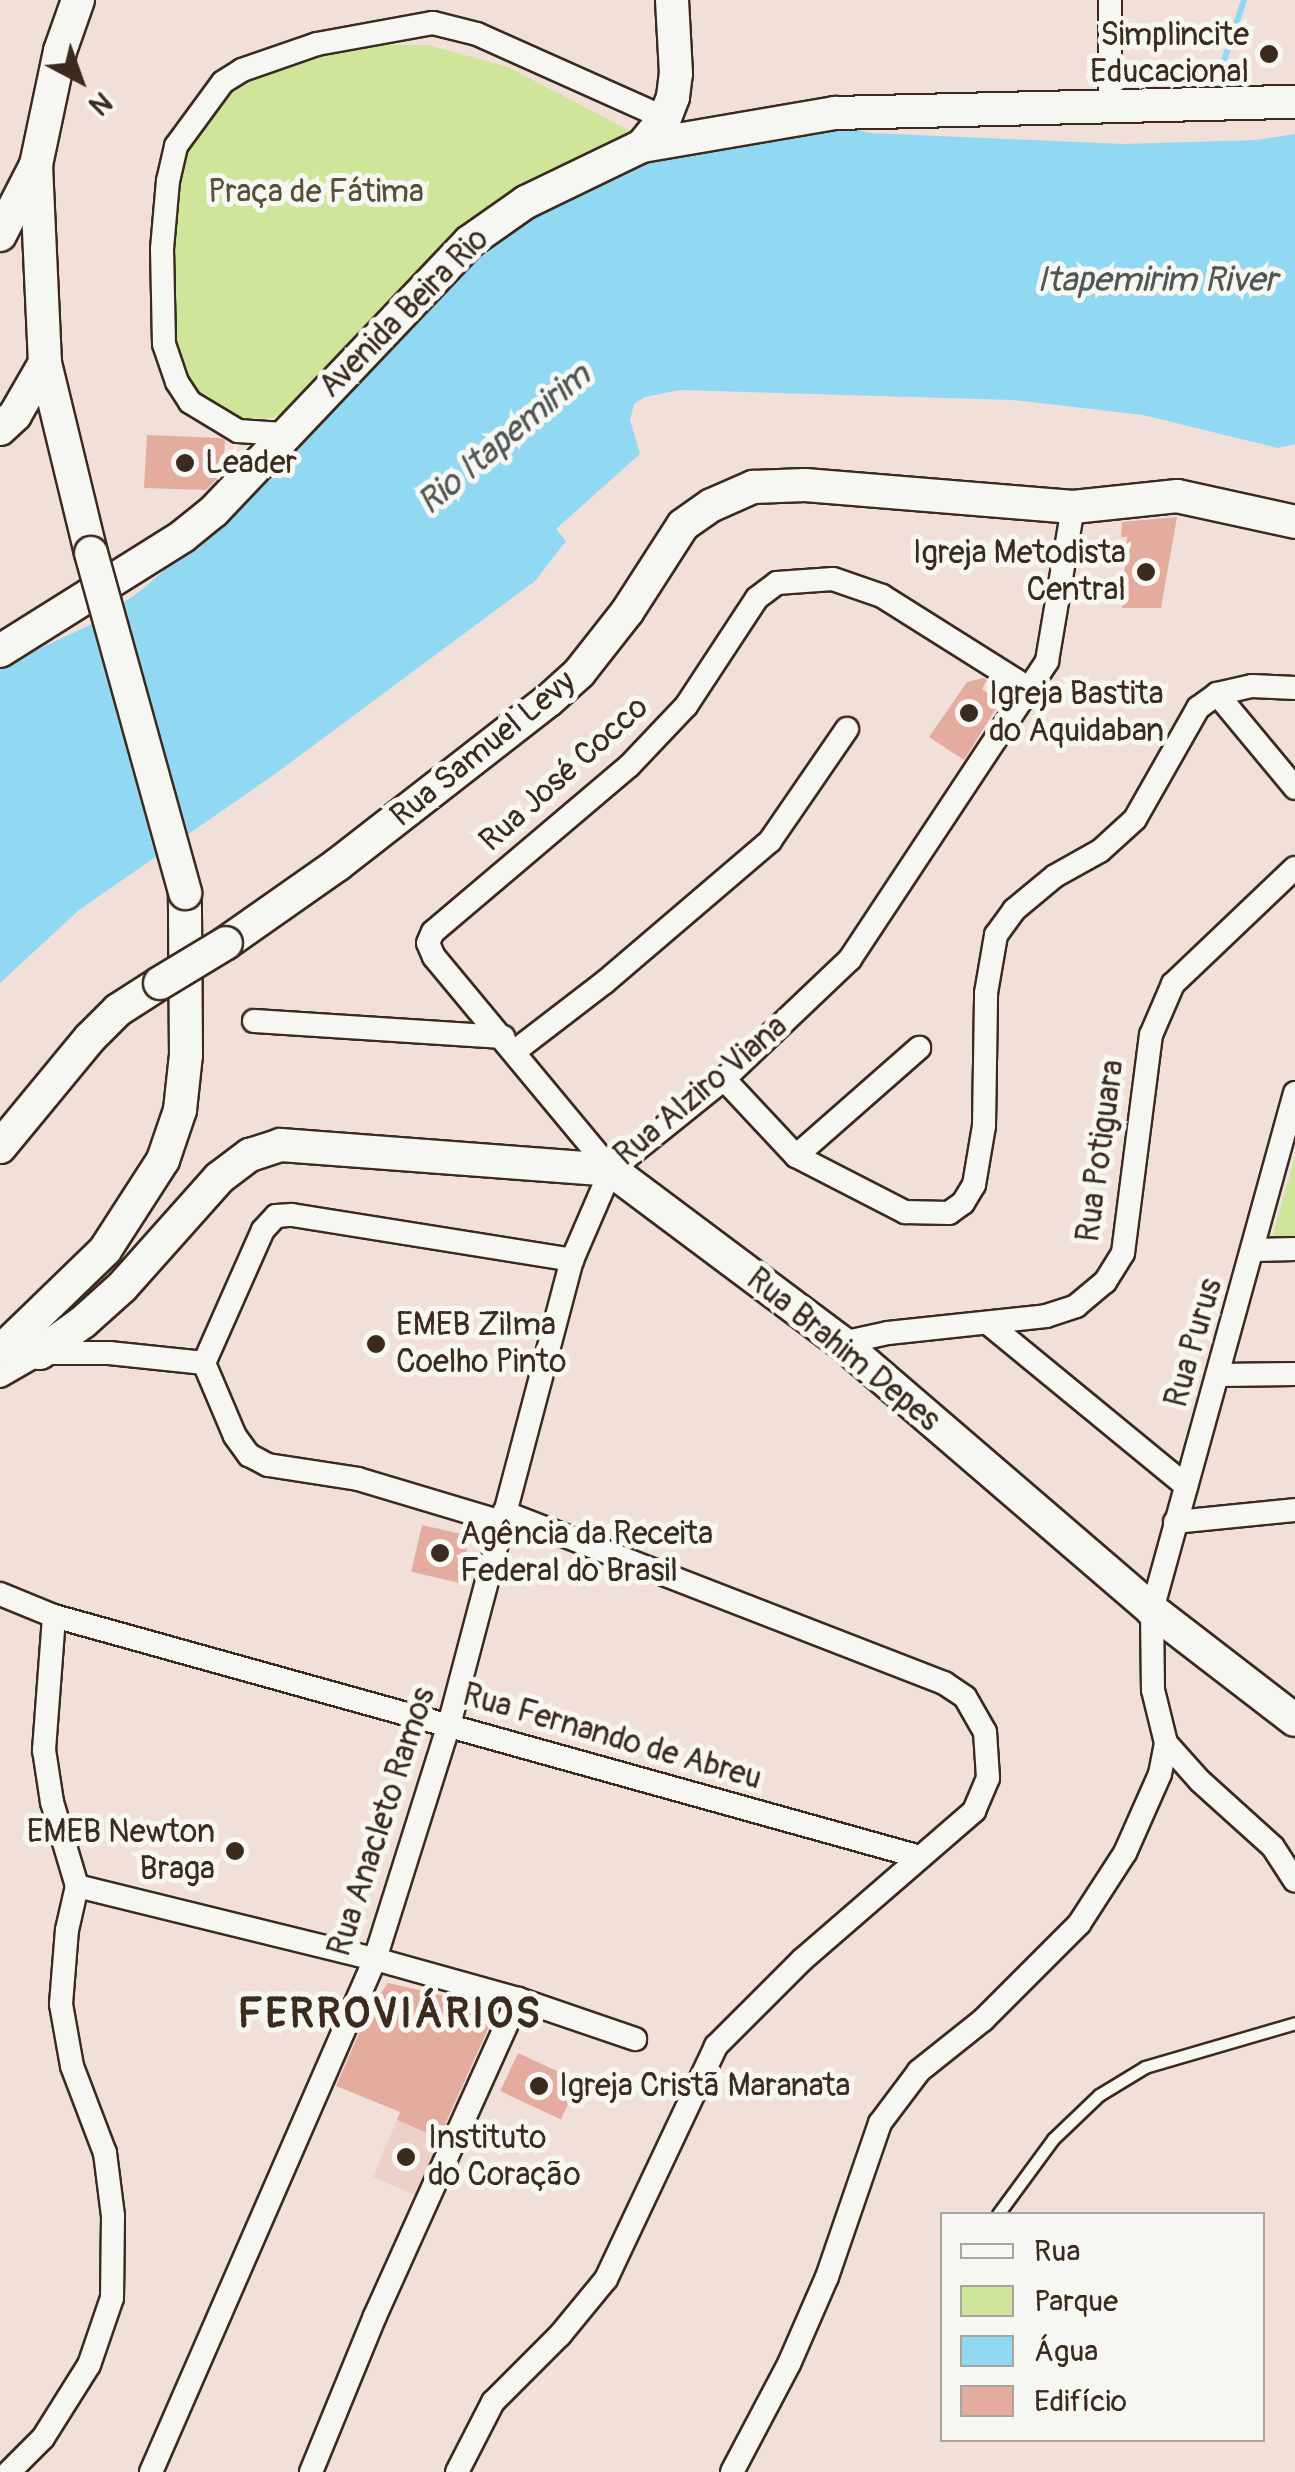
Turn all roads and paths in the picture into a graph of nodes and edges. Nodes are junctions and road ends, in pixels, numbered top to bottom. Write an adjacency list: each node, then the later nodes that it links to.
1 (78, 0): 8 (main road)
2 (672, 0): 6 (main road)
3 (1110, 0): 5 (street)
4 (1295, 102): 5 (main road, Avenida Beira Rio)
5 (1110, 107): 7 (main road, Avenida Beira Rio)
6 (665, 118): 7 (main road); 12 (street)
7 (642, 146): 12 (main road, Avenida Beira Rio)
8 (36, 165): 9 (main road); 10 (main road)
9 (0, 235)
10 (45, 363): 11 (main road); 38 (main road, bridge)
11 (0, 428)
12 (283, 434): 15 (main road, Avenida Beira Rio)
13 (1073, 507): 14 (main road, Rua Samuel Levy); 17 (street, Rua Alziro Viana); 29 (main road, Rua Samuel Levy, bridge)
14 (1295, 522)
15 (0, 651)
16 (1295, 688): 18 (street)
17 (1032, 690): 22 (street, Rua José Cocco); 26 (street, Rua Alziro Viana)
18 (1216, 694): 20 (street); 30 (street)
19 (846, 728): 24 (street)
20 (1295, 788)
21 (1295, 868): 35 (street, Rua Potiguara)
22 (428, 944): 24 (street, Rua Brahim Depes)
23 (254, 1021): 24 (street)
24 (508, 1044): 31 (street, Rua Brahim Depes)
25 (919, 1048): 30 (street)
26 (724, 1079): 30 (street); 31 (street, Rua Alziro Viana)
27 (1295, 1093): 28 (street, Rua Purus)
28 (1290, 1133): 33 (street, Rua Purus)
29 (0, 1146)
30 (796, 1156)
31 (611, 1170): 34 (street, Rua Anacleto Ramos); 36 (main road, Rua Brahim Depes); 37 (main road, Rua Alziro Viana)
32 (1295, 1249): 33 (street)
33 (1254, 1250): 41 (street, Rua Purus)
34 (572, 1260): 39 (street); 44 (street, Rua Anacleto Ramos)
35 (989, 1324): 36 (street, Rua Potiguara); 42 (street)
36 (842, 1343): 47 (main road, Rua Brahim Depes)
37 (40, 1353): 38 (main road); 39 (street)
38 (1, 1356)
39 (204, 1362): 44 (street)
40 (1295, 1374): 41 (street)
41 (1218, 1375): 42 (street, Rua Purus)
42 (1186, 1486): 45 (street, Rua Purus)
43 (1295, 1510): 45 (street)
44 (503, 1517): 50 (street, Rua Anacleto Ramos); 52 (street)
45 (1175, 1522): 47 (street, Rua Purus)
46 (0, 1594): 48 (street, Rua Fernando de Abreu)
47 (1152, 1610): 49 (main road, Rua Brahim Depes); 51 (street, Rua Purus)
48 (54, 1616): 50 (street, Rua Fernando de Abreu); 54 (street)
49 (1295, 1720)
50 (450, 1725): 52 (street, Rua Fernando de Abreu); 55 (street, Rua Anacleto Ramos)
51 (1166, 1743): 53 (street); 64 (street)
52 (920, 1857): 63 (street)
53 (1295, 1882)
54 (77, 1886): 55 (street); 60 (street)
55 (375, 1959): 56 (street); 61 (street, Rua Anacleto Ramos)
56 (518, 1999): 58 (street); 62 (street)
57 (1295, 2023): 59 (lane)
58 (635, 2039)
59 (999, 2212)
60 (10, 2472)
61 (151, 2472)
62 (311, 2472)
63 (457, 2472)
64 (732, 2472)

